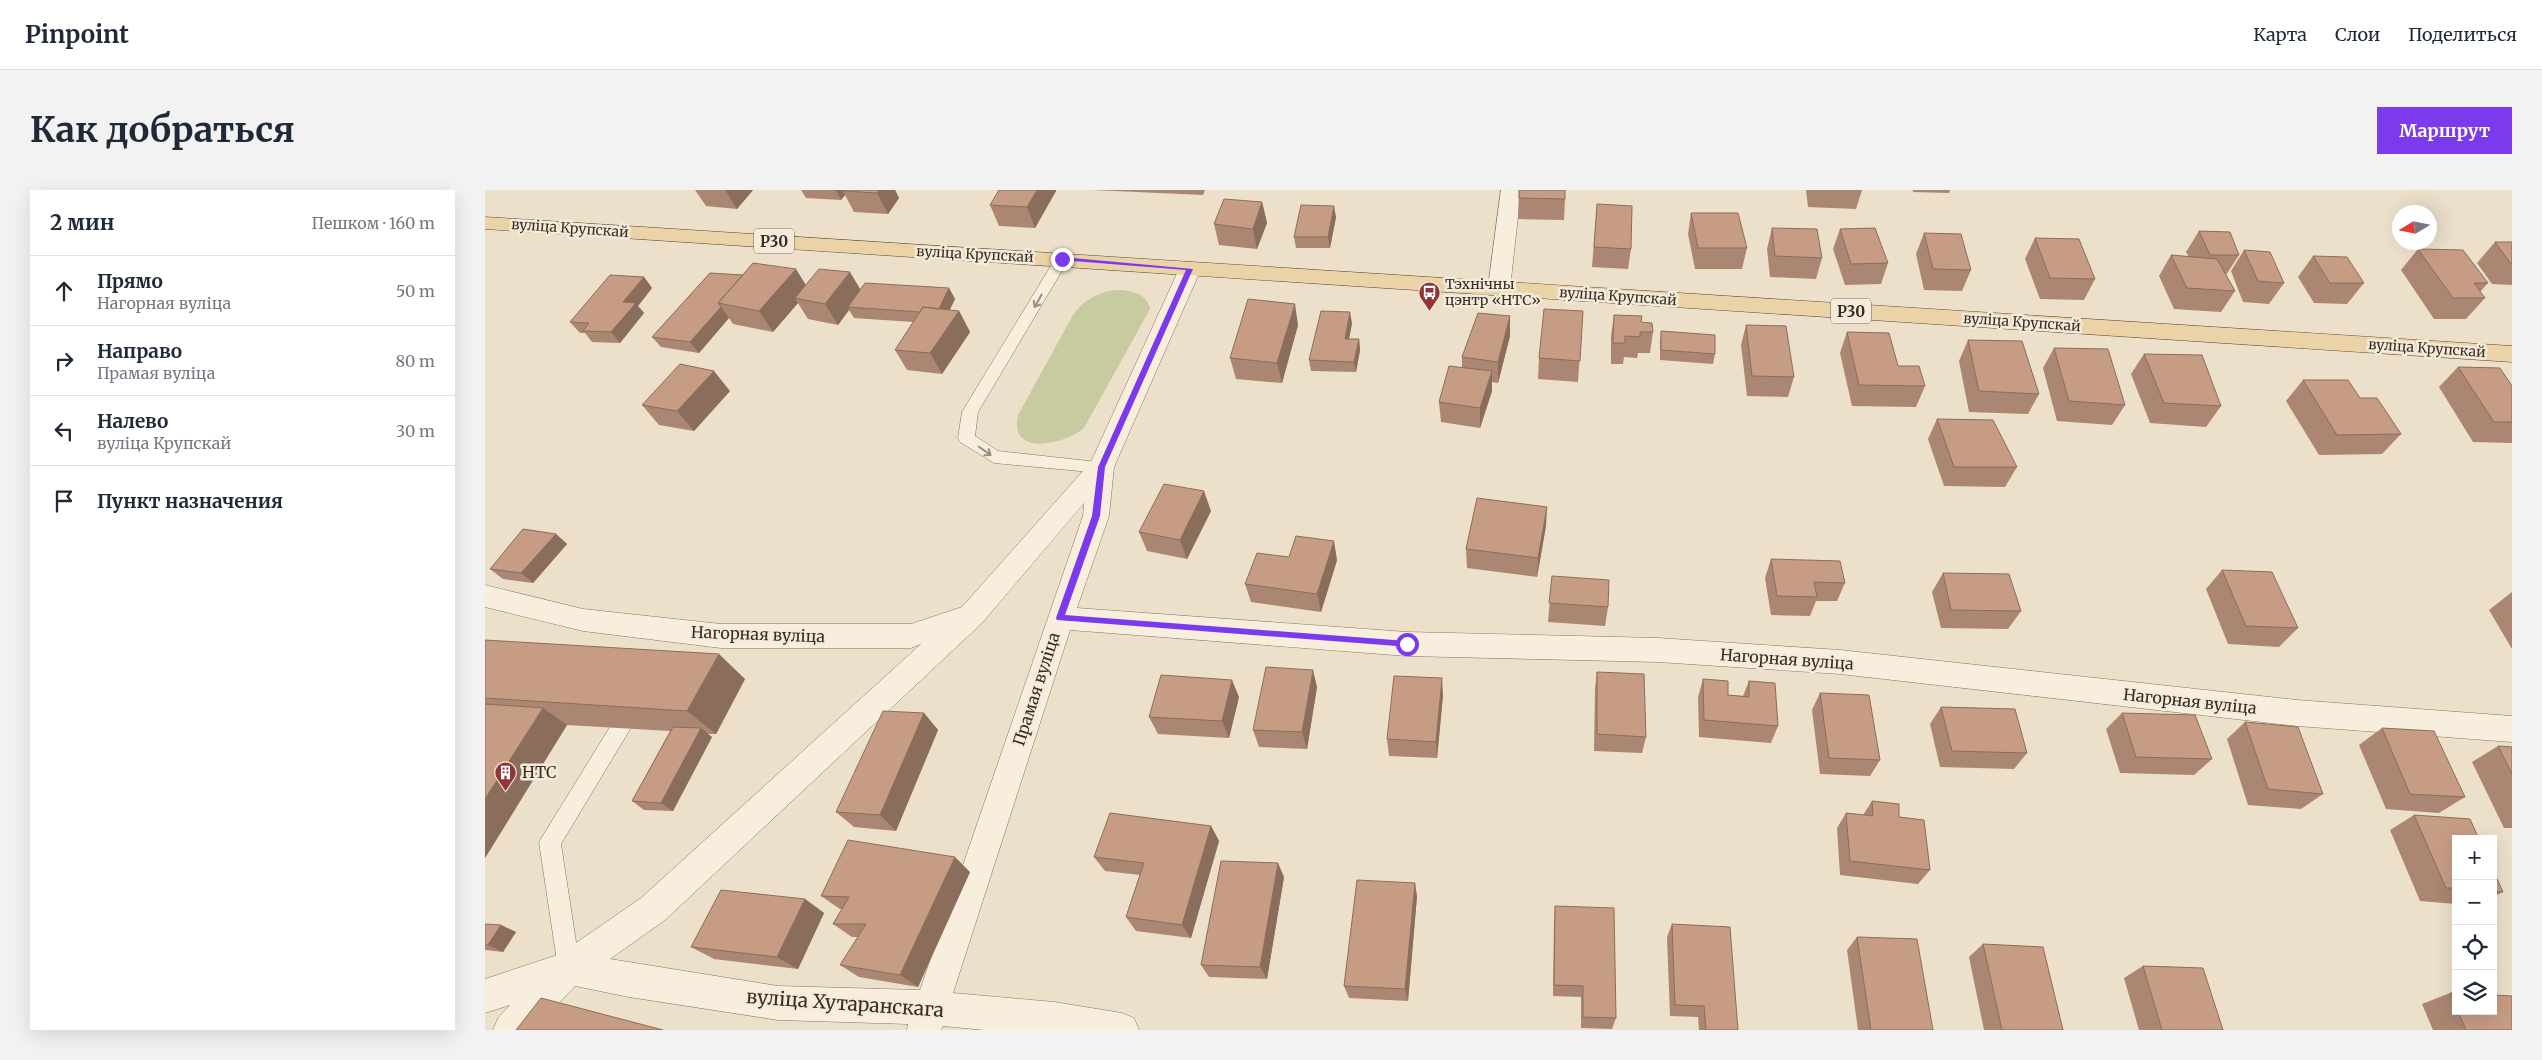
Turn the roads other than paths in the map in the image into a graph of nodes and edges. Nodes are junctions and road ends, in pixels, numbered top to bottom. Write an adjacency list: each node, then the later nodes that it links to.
1 (1511, 190): 5 (street)
2 (485, 223): 3 (main road, вуліца Крупскай / Р30)
3 (1062, 259): 4 (main road, вуліца Крупскай / Р30); 7 (lane, one-way to 7)
4 (1190, 269): 5 (main road, вуліца Крупскай / Р30); 7 (street, Прамая вуліца)
5 (1499, 288): 6 (main road, вуліца Крупскай / Р30)
6 (2512, 354)
7 (1101, 467): 9 (street); 10 (street, Прамая вуліца)
8 (485, 596): 9 (street, Нагорная вуліца)
9 (972, 615): 13 (street)
10 (1060, 618): 12 (street, Нагорная вуліца); 15 (street, Прамая вуліца)
11 (628, 715): 13 (lane)
12 (2512, 729)
13 (569, 968): 14 (street, вуліца Хутаранскага); 15 (street, вуліца Хутаранскага); 16 (street)
14 (485, 996)
15 (927, 1019): 17 (street, вуліца Хутаранскага)
16 (510, 1030)
17 (1122, 1030)

